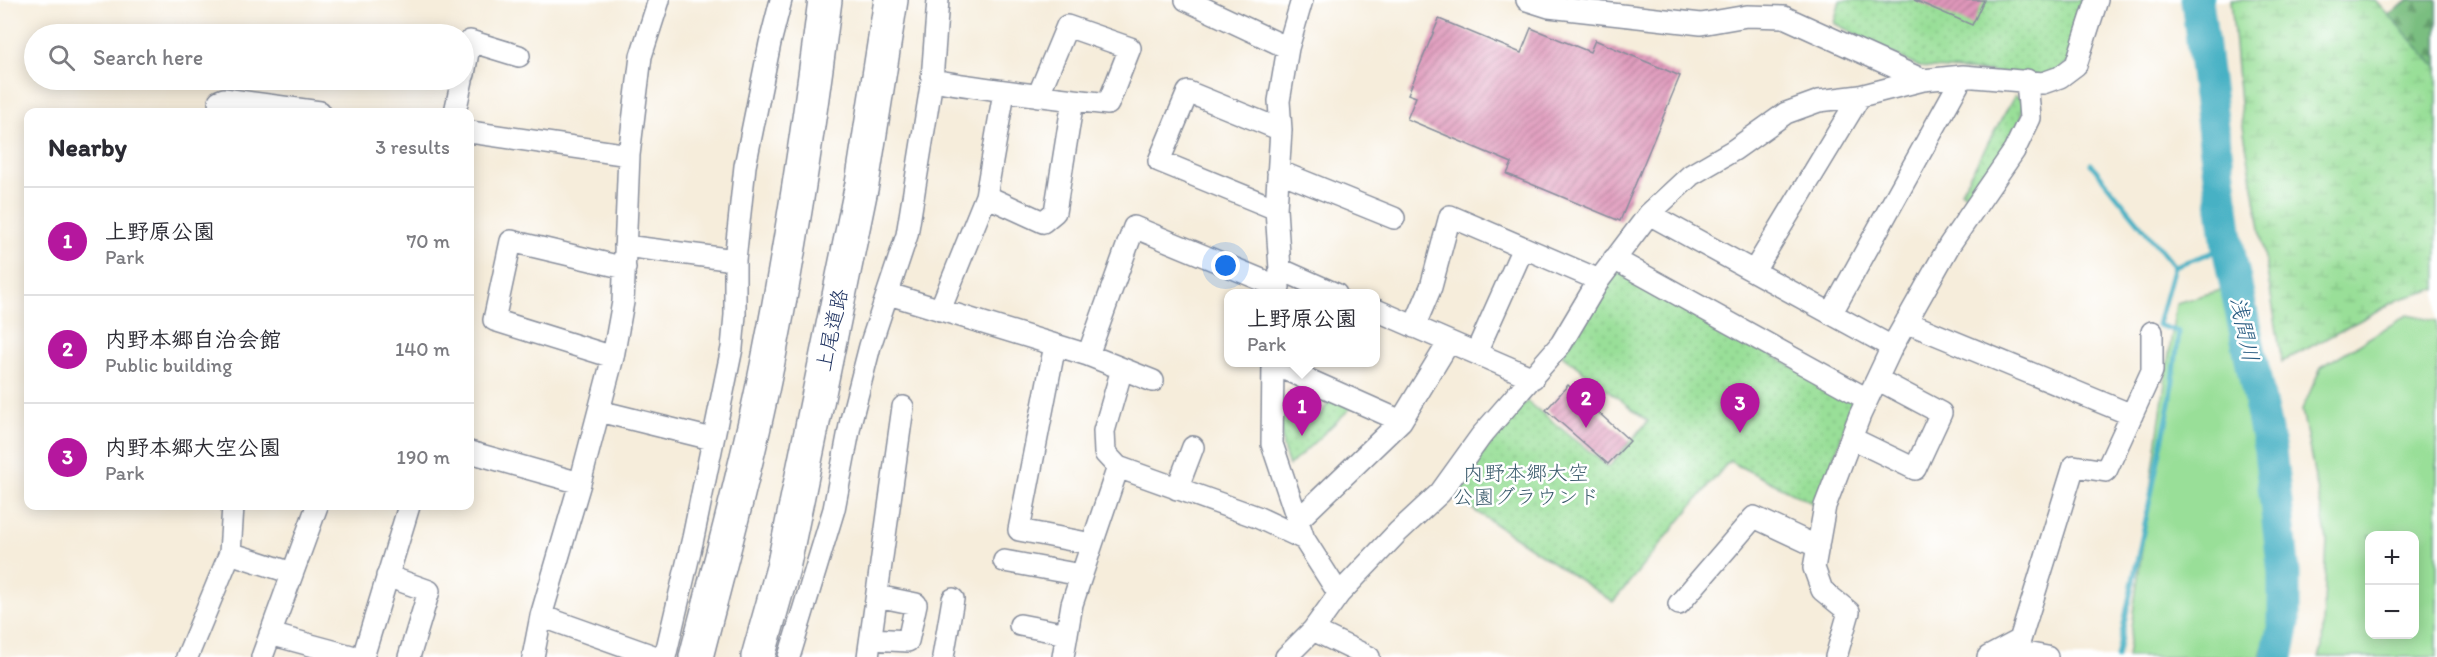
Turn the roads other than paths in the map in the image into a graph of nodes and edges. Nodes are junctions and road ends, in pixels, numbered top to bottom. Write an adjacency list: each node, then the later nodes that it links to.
1 (658, 0): 28 (street)
2 (781, 0): 37 (street)
3 (825, 0): 104 (highway)
4 (891, 0): 105 (highway, 上尾道路)
5 (938, 0): 15 (street)
6 (1186, 0): 12 (street)
7 (1302, 0): 12 (street)
8 (1527, 0): 10 (street)
9 (2097, 0): 17 (street)
10 (1744, 8): 16 (street)
11 (474, 42): 13 (street)
12 (1288, 48): 26 (street)
13 (519, 56)
14 (1963, 76): 16 (street); 17 (street); 46 (street)
15 (932, 80): 19 (street); 43 (street)
16 (1923, 80): 21 (street)
17 (2027, 80): 47 (street)
18 (460, 90): 25 (street)
19 (1004, 92): 20 (street); 30 (street)
20 (1038, 96): 22 (street); 22 (street)
21 (1860, 96): 32 (street); 39 (street)
22 (1073, 100): 30 (street)
23 (220, 108): 24 (street)
24 (290, 108)
25 (456, 108)
26 (1281, 130): 29 (street); 31 (street)
27 (474, 133): 28 (street)
28 (629, 155): 34 (street)
29 (1278, 171): 31 (street); 33 (street)
30 (986, 196): 44 (street)
31 (1275, 209): 41 (street)
32 (1649, 214): 36 (street); 39 (street)
33 (1394, 218)
34 (625, 246): 37 (street); 38 (street)
35 (1523, 248): 40 (street); 48 (street); 53 (street)
36 (1614, 259): 40 (street); 62 (street)
37 (735, 260): 68 (street)
38 (625, 268): 55 (street); 55 (street)
39 (1754, 271): 46 (street)
40 (1599, 280): 59 (street)
41 (1279, 283): 42 (street); 54 (street)
42 (1310, 289)
43 (889, 294): 44 (street); 106 (street)
44 (940, 310): 51 (street)
45 (1380, 312): 48 (street)
46 (1830, 314): 52 (street)
47 (1905, 322): 52 (street); 65 (street)
48 (1414, 327): 50 (street)
49 (2152, 332): 65 (street)
50 (1449, 342): 53 (street); 66 (street)
51 (1055, 345): 54 (street); 78 (street)
52 (1892, 347): 60 (street)
53 (1476, 353): 59 (street)
54 (1088, 355): 58 (street)
55 (613, 357): 64 (street)
56 (1273, 367): 77 (street)
57 (1282, 367): 66 (street)
58 (1122, 369): 61 (street); 71 (street)
59 (1533, 378): 85 (street)
60 (1877, 379): 62 (street); 67 (street)
61 (1153, 381)
62 (1867, 399): 67 (street)
63 (903, 407): 86 (street)
64 (599, 411): 68 (street); 72 (street)
65 (2132, 415): 95 (street)
66 (1401, 421): 77 (street)
67 (1851, 438): 79 (street)
68 (712, 439): 103 (street)
69 (1193, 447): 73 (street)
70 (474, 453): 72 (street)
71 (1118, 467): 73 (street); 78 (street)
72 (580, 483): 89 (street)
73 (1177, 489): 77 (street)
74 (233, 510): 80 (street)
75 (316, 510): 82 (street)
76 (408, 510): 84 (street)
77 (1300, 530): 85 (street)
78 (1092, 544): 83 (street)
79 (1818, 547): 88 (street); 111 (street)
80 (230, 553): 82 (street); 96 (street)
81 (1004, 561): 83 (street)
82 (292, 573): 92 (street)
83 (1081, 575): 93 (street)
84 (387, 576): 99 (street); 100 (street)
85 (1339, 594): 91 (street)
86 (877, 597): 94 (street); 94 (street)
87 (953, 599): 107 (street)
88 (1679, 604)
89 (541, 616): 101 (street); 102 (street)
90 (1020, 625): 93 (street)
91 (1313, 630): 109 (street); 110 (street)
92 (270, 634): 97 (street); 98 (street)
93 (1067, 634): 108 (street)
94 (870, 648)
95 (1996, 653): 112 (street)
96 (187, 657)
97 (262, 657)
98 (355, 657)
99 (363, 657)
100 (409, 657)
101 (533, 657)
102 (656, 657)
103 (665, 657)
104 (696, 657)
105 (758, 657)
106 (789, 657)
107 (943, 657)
108 (1063, 657)
109 (1286, 657)
110 (1369, 657)
111 (1836, 657)
112 (2047, 657)

